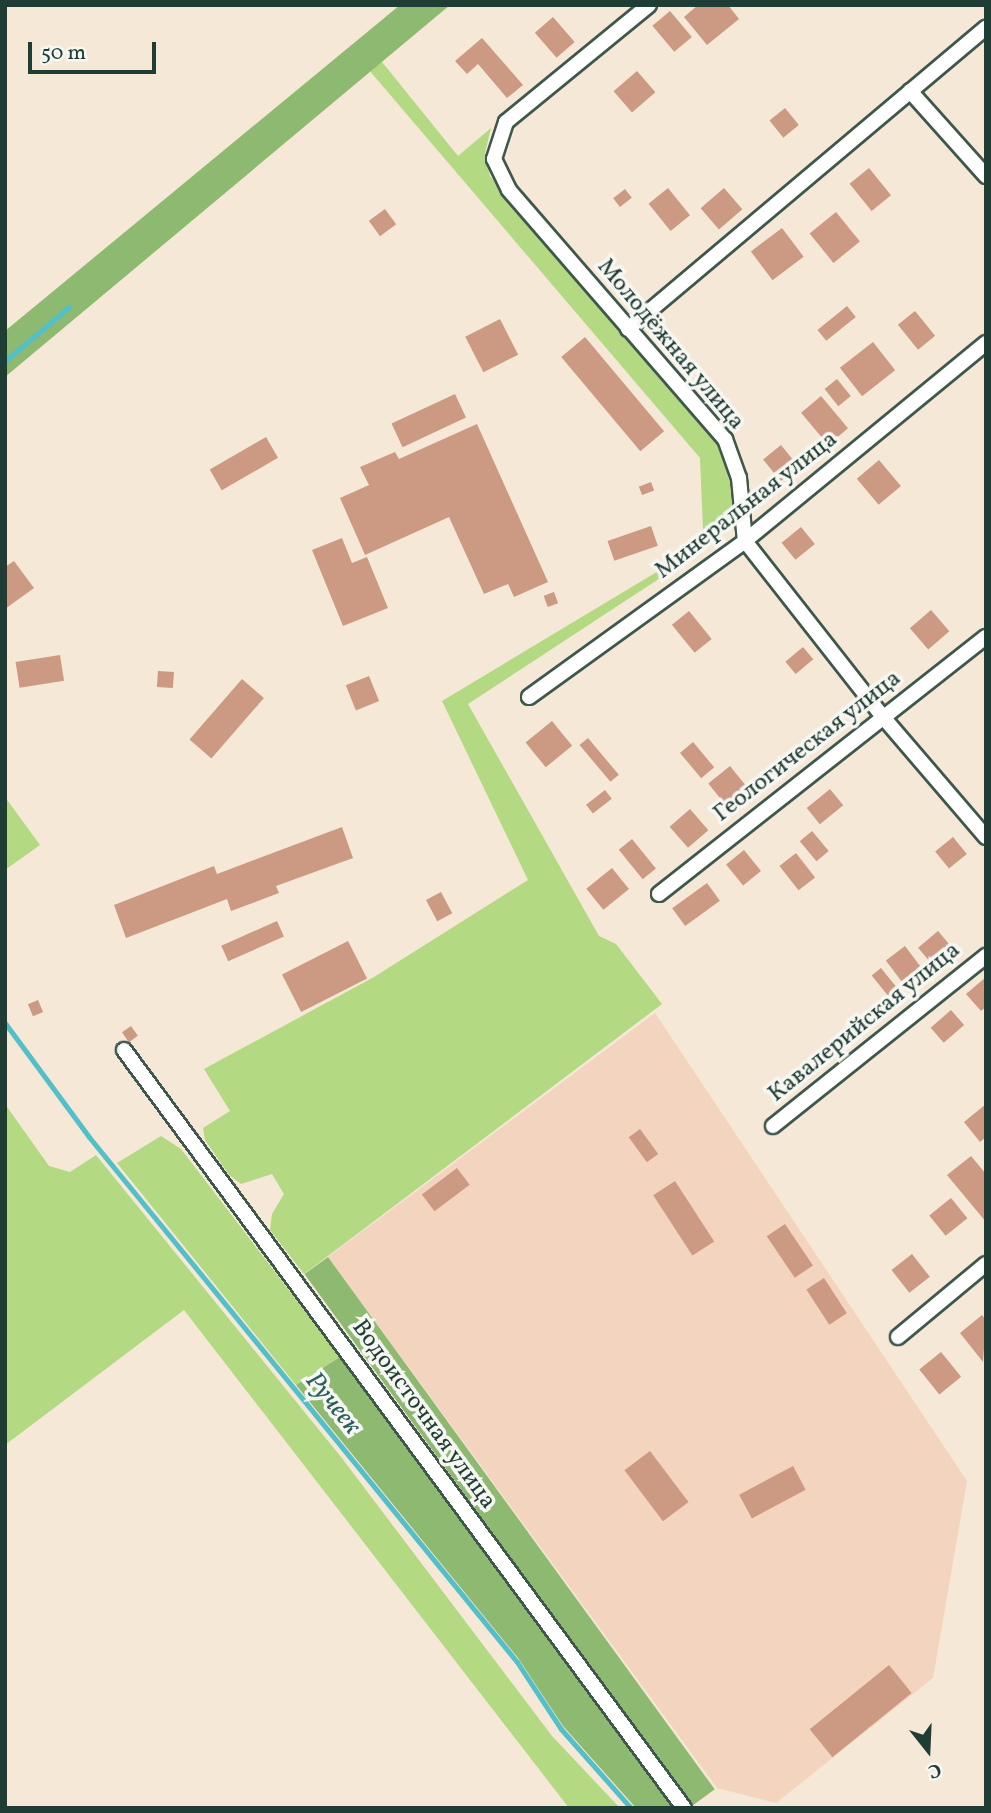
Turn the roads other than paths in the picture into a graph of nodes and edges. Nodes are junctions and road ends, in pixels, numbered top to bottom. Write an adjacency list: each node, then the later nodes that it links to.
1 (649, 5): 5 (street, Молодёжная улица)
2 (986, 28): 3 (street)
3 (910, 91): 4 (street); 5 (street)
4 (986, 176)
5 (628, 329): 7 (street, Молодёжная улица)
6 (986, 343): 7 (street, Минеральная улица)
7 (745, 541): 9 (street, Минеральная улица); 10 (street)
8 (986, 637): 10 (street, Геологическая улица)
9 (529, 698)
10 (883, 717): 11 (street); 12 (street, Геологическая улица)
11 (986, 836)
12 (659, 894)
13 (986, 956): 15 (street, Кавалерийская улица)
14 (124, 1049): 18 (street, Водоисточная улица)
15 (773, 1126)
16 (986, 1264): 17 (street)
17 (898, 1337)
18 (684, 1808)

